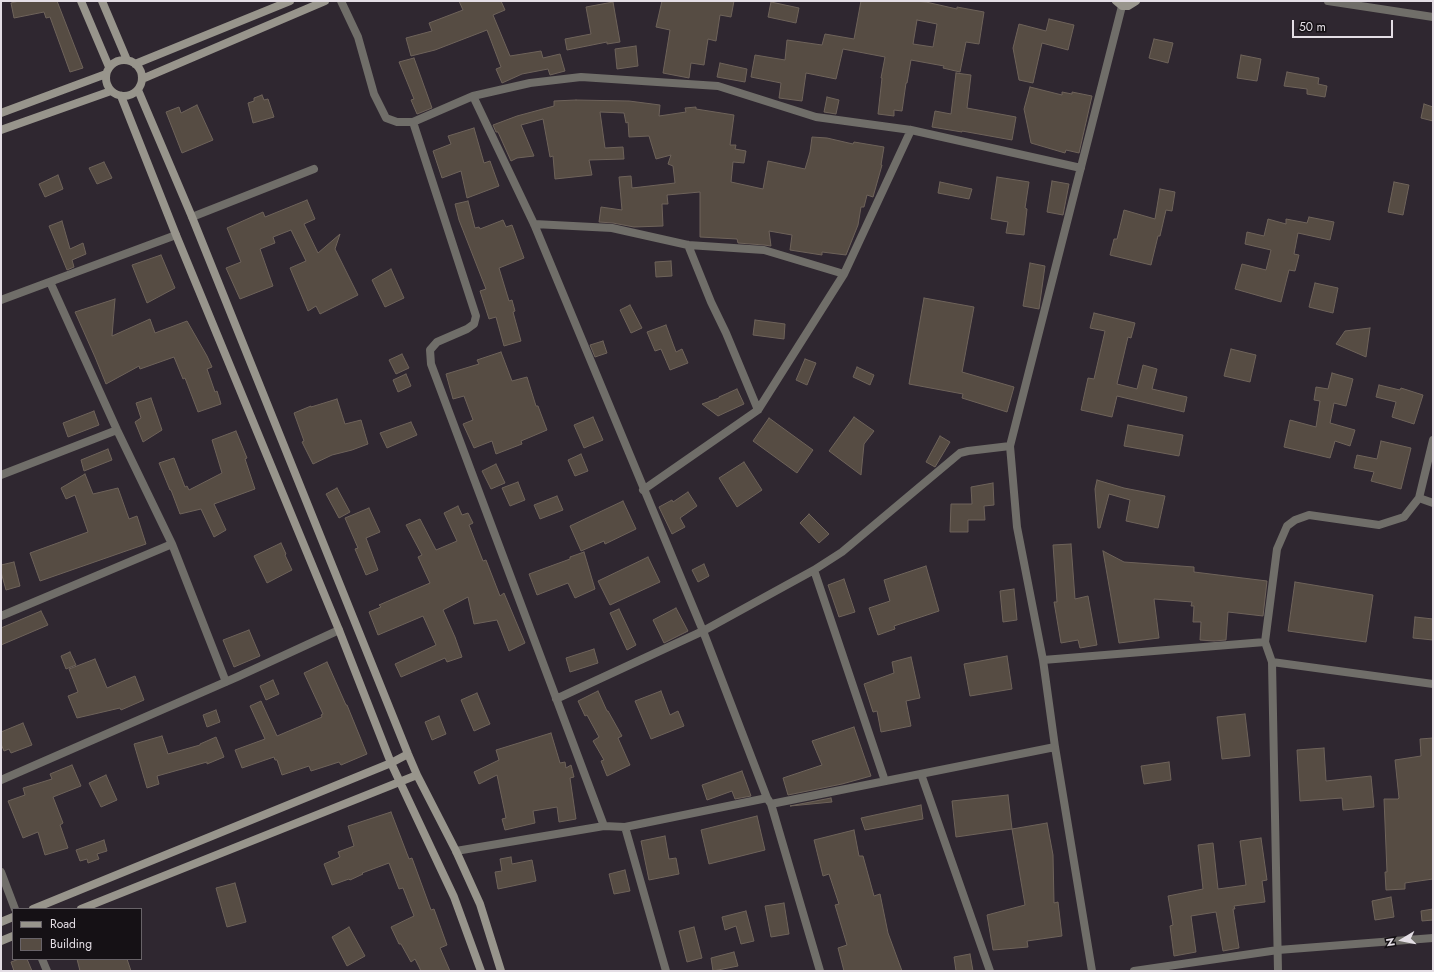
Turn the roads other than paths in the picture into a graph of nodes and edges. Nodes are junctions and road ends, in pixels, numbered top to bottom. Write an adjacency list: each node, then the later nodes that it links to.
1 (81, 1): 12 (street)
2 (102, 1): 10 (street)
3 (290, 1): 11 (street)
4 (325, 1): 13 (street)
5 (342, 1): 19 (street)
6 (1136, 1): 8 (street)
7 (1328, 1): 9 (street)
8 (1119, 3): 22 (street)
9 (1433, 17)
10 (127, 60): 11 (street); 12 (street)
11 (135, 64): 13 (street)
12 (108, 70): 15 (street); 18 (street)
13 (142, 79): 14 (street)
14 (138, 90): 16 (street); 24 (street)
15 (111, 91): 16 (street); 20 (street)
16 (121, 96): 26 (street)
17 (473, 96): 19 (street); 21 (street); 25 (street)
18 (1, 113)
19 (413, 122): 49 (street)
20 (1, 130)
21 (911, 130): 22 (street); 28 (street)
22 (1081, 168): 34 (street)
23 (314, 169): 24 (street)
24 (192, 217): 51 (street)
25 (534, 224): 27 (street); 36 (street)
26 (176, 235): 29 (street); 42 (street)
27 (688, 245): 28 (street); 31 (street)
28 (844, 274): 31 (street)
29 (50, 282): 30 (street); 32 (street)
30 (1, 300)
31 (758, 410): 36 (street)
32 (117, 430): 35 (street); 39 (street)
33 (1433, 440): 37 (street)
34 (1010, 446): 40 (street); 45 (street)
35 (1, 475)
36 (643, 490): 43 (street)
37 (1419, 498): 38 (street); 44 (street)
38 (1433, 502)
39 (172, 544): 41 (street); 47 (street)
40 (814, 570): 43 (street); 56 (street)
41 (1, 616)
42 (339, 630): 47 (street); 52 (street)
43 (702, 631): 49 (street); 58 (street)
44 (1265, 642): 45 (street); 46 (street)
45 (1043, 660): 50 (street)
46 (1272, 662): 48 (street); 71 (street)
47 (226, 682): 55 (street)
48 (1433, 684)
49 (556, 699): 59 (street)
50 (1055, 747): 53 (street); 79 (street)
51 (408, 754): 52 (street); 54 (street)
52 (391, 763): 57 (street); 64 (street)
53 (921, 774): 56 (street); 78 (street)
54 (417, 775): 57 (street); 61 (street)
55 (1, 780)
56 (885, 781): 58 (street)
57 (400, 783): 65 (street); 74 (street)
58 (769, 801): 60 (street); 77 (street)
59 (604, 826): 60 (street); 61 (street)
60 (625, 827): 76 (street)
61 (456, 851): 75 (street)
62 (1, 872): 63 (street)
63 (15, 908)
64 (35, 908)
65 (84, 908)
66 (12, 917): 67 (street)
67 (1, 922)
68 (12, 936): 70 (street)
69 (1433, 938): 71 (street)
70 (1, 941)
71 (1278, 950): 80 (street); 81 (street)
72 (42, 960): 73 (street)
73 (47, 971)
74 (481, 971)
75 (501, 971)
76 (666, 971)
77 (820, 971)
78 (990, 971)
79 (1092, 971)
80 (1134, 971)
81 (1278, 971)

